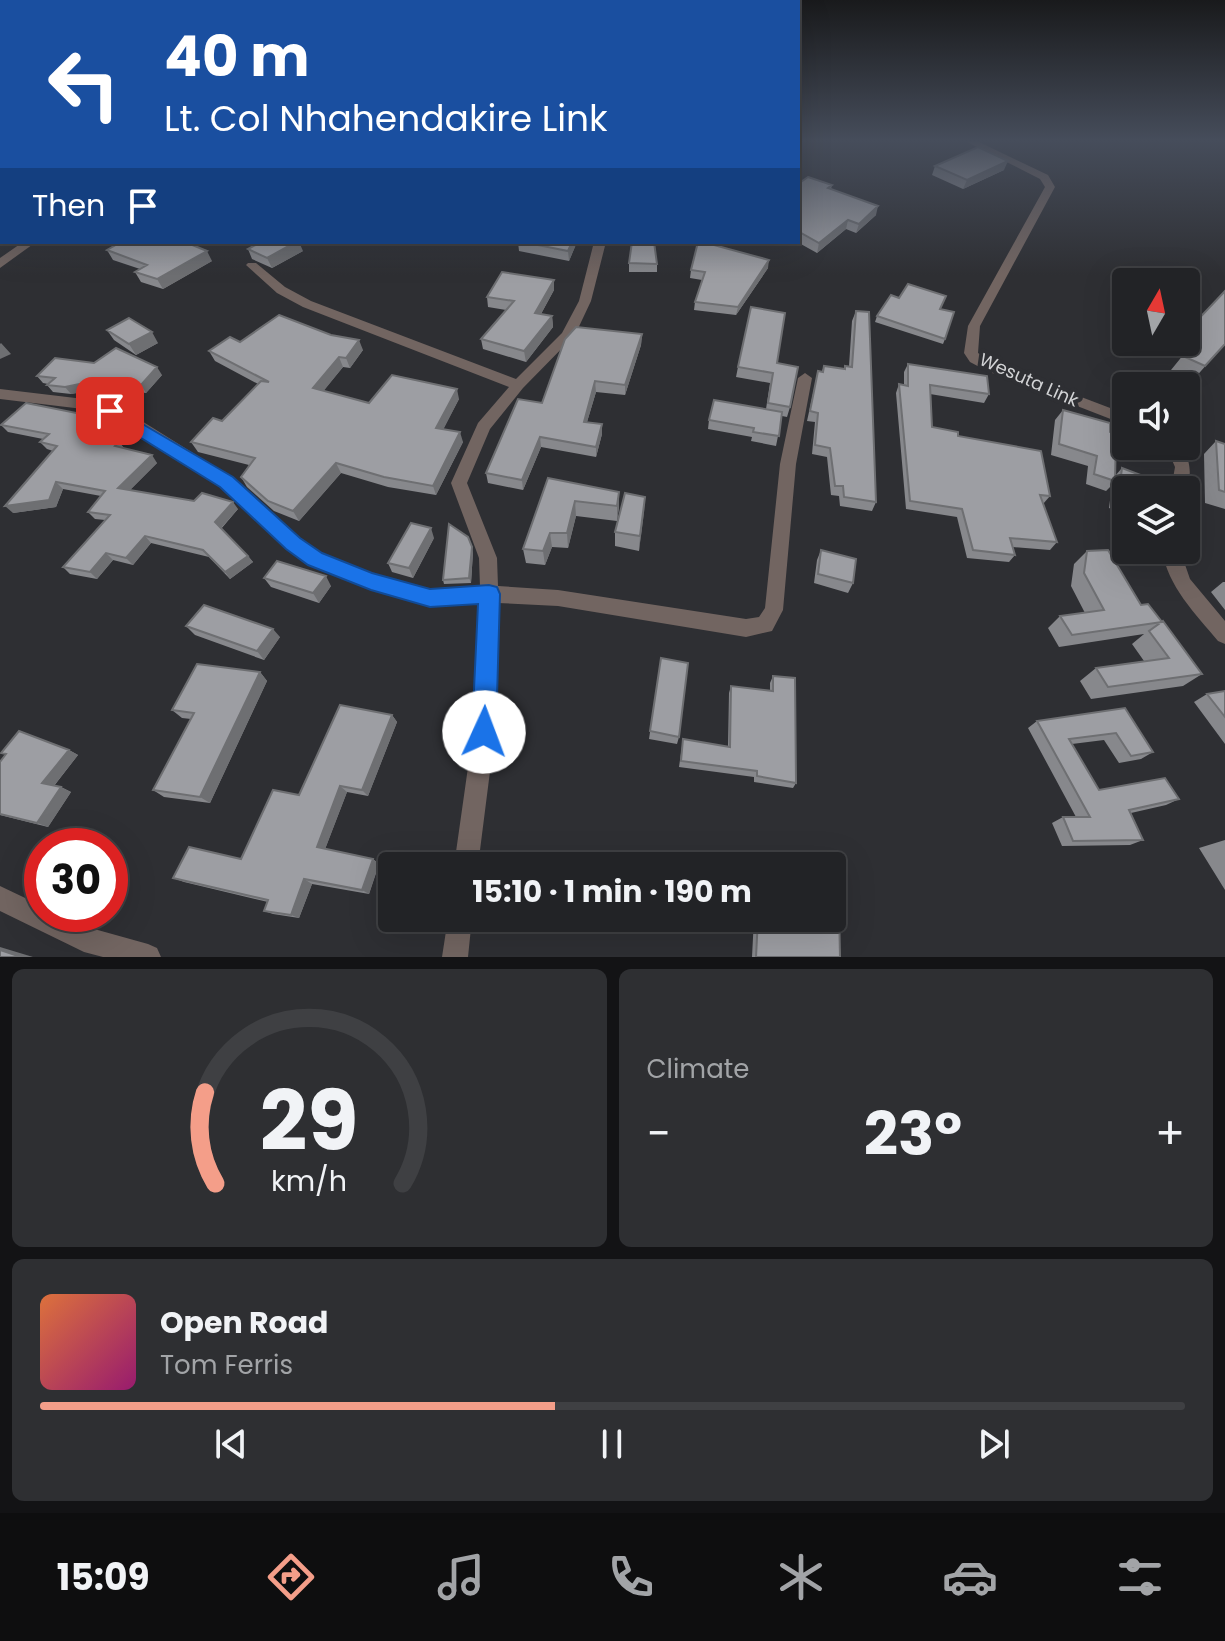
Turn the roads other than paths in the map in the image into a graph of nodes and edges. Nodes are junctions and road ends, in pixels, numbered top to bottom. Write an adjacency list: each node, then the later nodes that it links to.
1 (1049, 186): 9 (street, Wesuta Link)
2 (27, 244): 4 (street)
3 (599, 244): 7 (street)
4 (0, 264)
5 (252, 265): 7 (street)
6 (805, 378): 11 (street)
7 (518, 385): 11 (street)
8 (0, 394): 11 (street)
9 (1112, 415)
10 (1174, 564): 12 (street)
11 (489, 594): 13 (street)
12 (1225, 635)
13 (468, 852)
14 (0, 898): 16 (street)
15 (458, 932): 17 (street)
16 (148, 957)
17 (455, 957)

